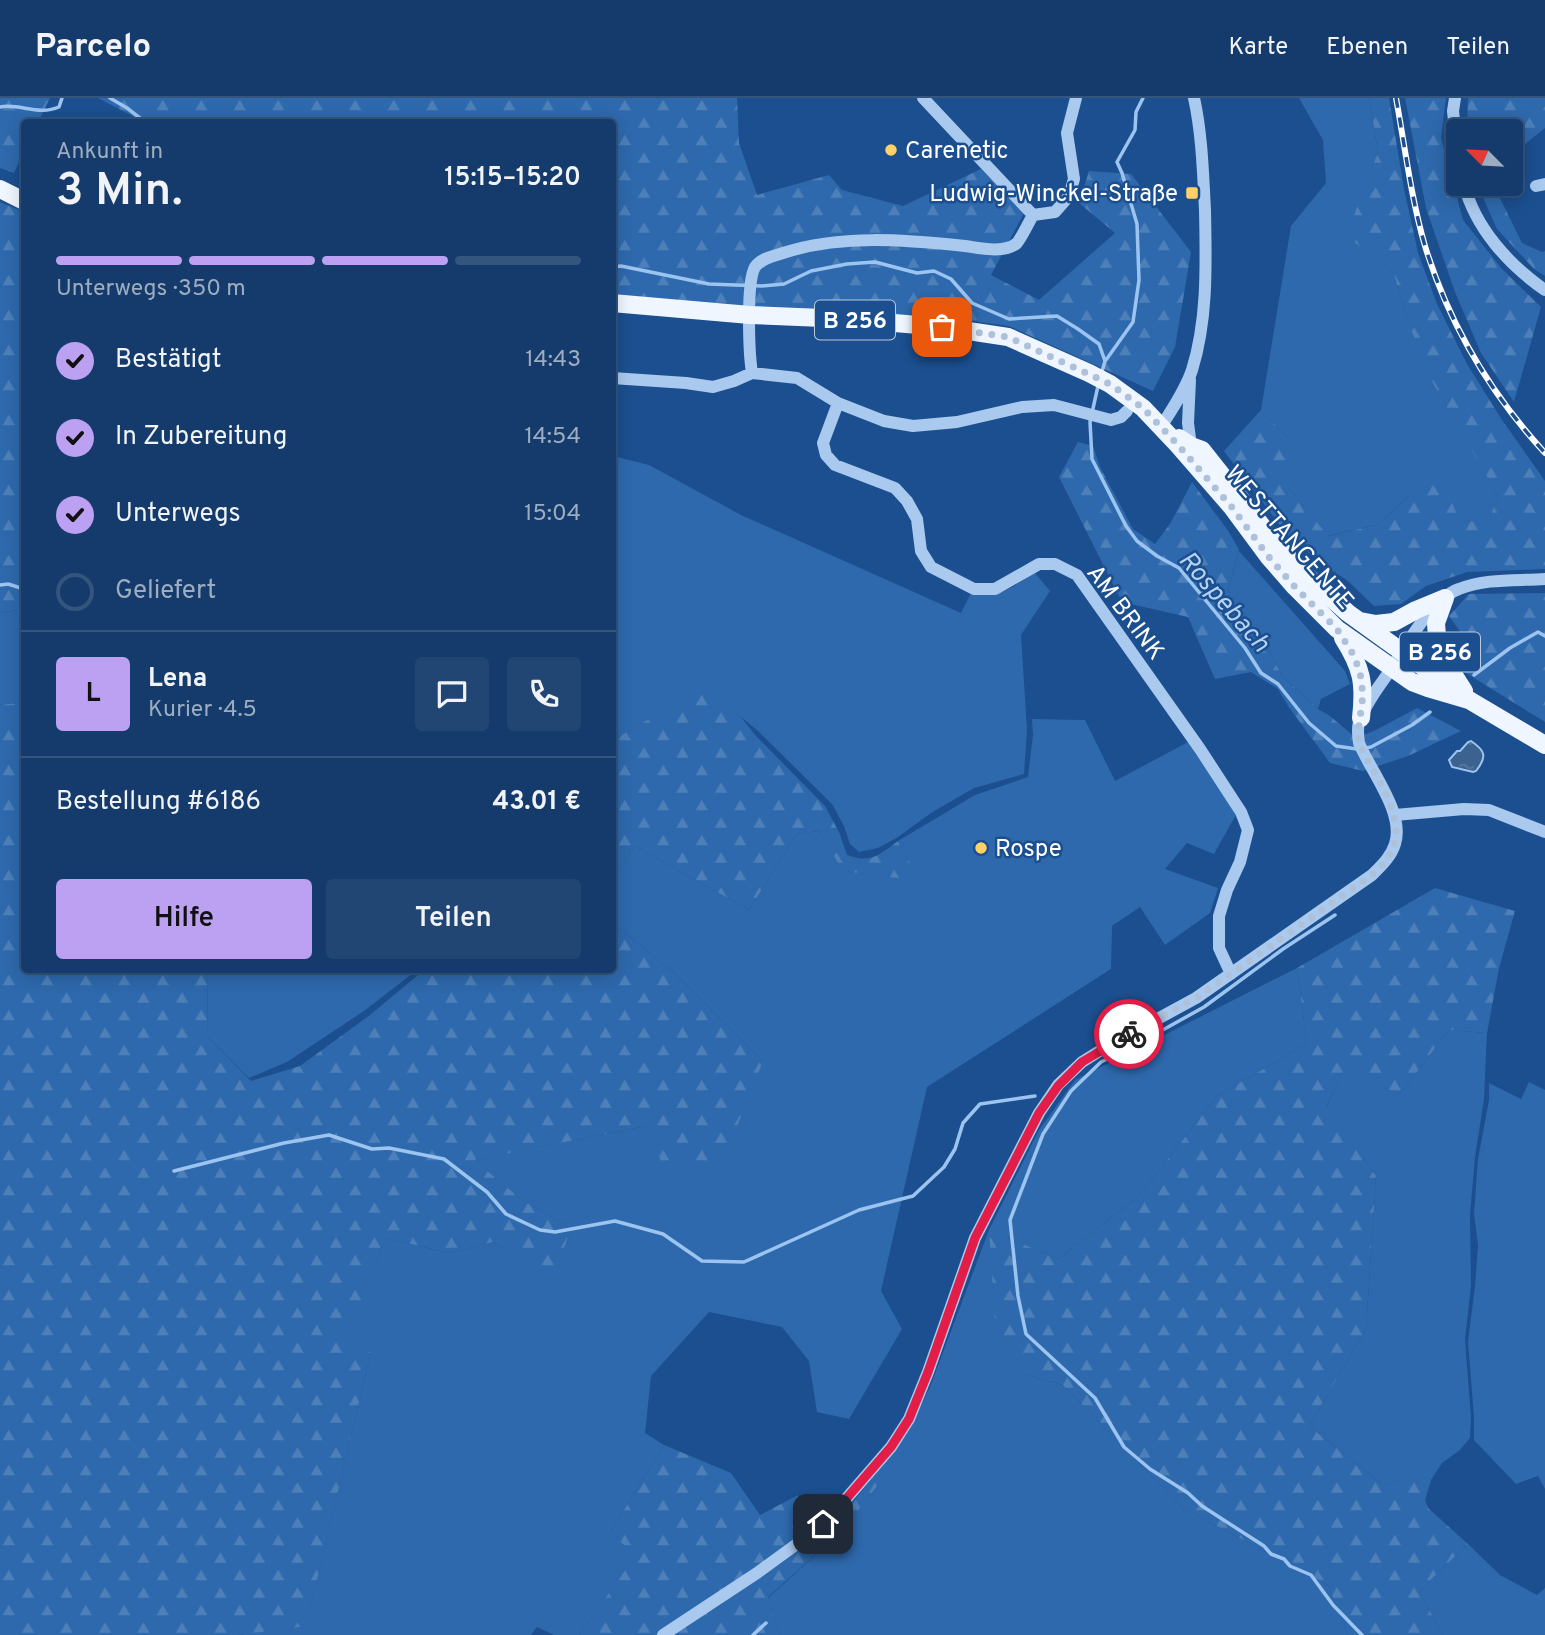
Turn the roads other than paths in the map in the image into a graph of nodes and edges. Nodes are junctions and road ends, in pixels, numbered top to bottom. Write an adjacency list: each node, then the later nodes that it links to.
1 (923, 98): 9 (street)
2 (1076, 98): 9 (street)
3 (1194, 98): 13 (street)
4 (1455, 98): 5 (street)
5 (1454, 119)
6 (0, 190): 8 (main road)
7 (1468, 196): 10 (street)
8 (21, 200)
9 (1033, 215): 12 (street)
10 (1545, 290)
11 (616, 303): 12 (main road, WESTTANGENTE / B 256)
12 (750, 314): 14 (street); 18 (main road, WESTTANGENTE / B 256)
13 (1191, 372): 18 (street); 19 (street)
14 (752, 373): 15 (street); 16 (street)
15 (616, 378)
16 (838, 403): 17 (street); 31 (street, AM BRINK)
17 (1127, 411)
18 (1161, 427): 19 (main road, WESTTANGENTE / B 256); 23 (main road, WESTTANGENTE / B 256)
19 (1191, 446): 22 (main road, WESTTANGENTE / B 256)
20 (1545, 579): 21 (street)
21 (1445, 598): 22 (main road); 24 (street); 26 (main road, B 256)
22 (1357, 620): 24 (main road, WESTTANGENTE / B 256)
23 (1337, 629): 25 (main road, WESTTANGENTE / B 256); 27 (main road, B 256)
24 (1401, 651): 25 (street); 26 (main road, WESTTANGENTE / B 256)
25 (1391, 668): 26 (main road, WESTTANGENTE / B 256); 27 (street)
26 (1469, 700): 28 (main road, WESTTANGENTE / B 256)
27 (1361, 719): 29 (street)
28 (1545, 745)
29 (1395, 815): 30 (street); 31 (street)
30 (1545, 832)
31 (1231, 974): 32 (street)
32 (663, 1635)

